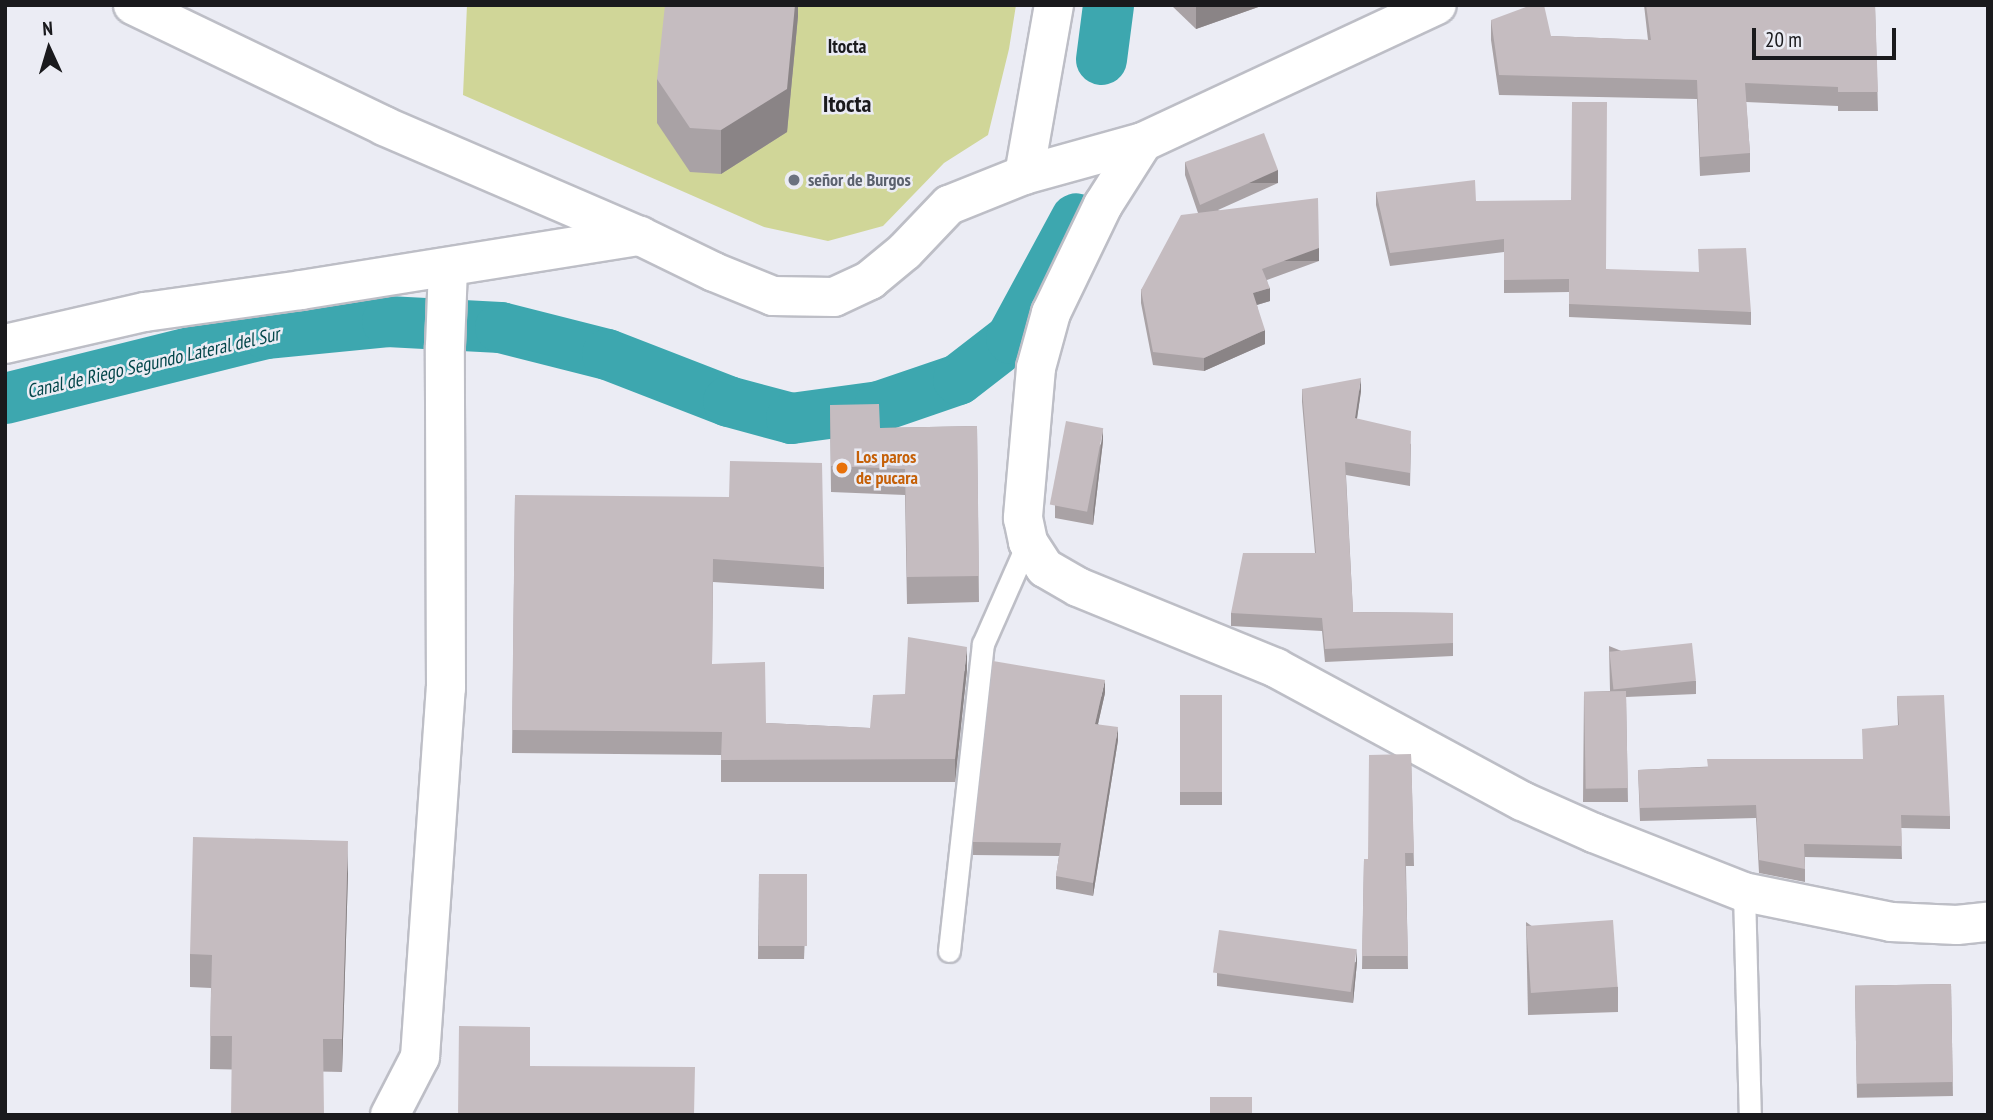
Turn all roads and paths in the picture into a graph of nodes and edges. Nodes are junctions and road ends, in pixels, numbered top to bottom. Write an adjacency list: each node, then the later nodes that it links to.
1 (133, 5): 4 (street)
2 (1054, 5): 6 (street)
3 (1437, 5): 5 (street)
4 (178, 17): 7 (street)
5 (1143, 142): 6 (street); 10 (street)
6 (1024, 176): 7 (street)
7 (640, 236): 8 (street)
8 (448, 280): 9 (street); 14 (street)
9 (5, 344)
10 (1028, 542): 11 (street); 13 (lane)
11 (1744, 892): 12 (street); 15 (lane)
12 (1988, 922)
13 (949, 951)
14 (390, 1115)
15 (1750, 1115)

